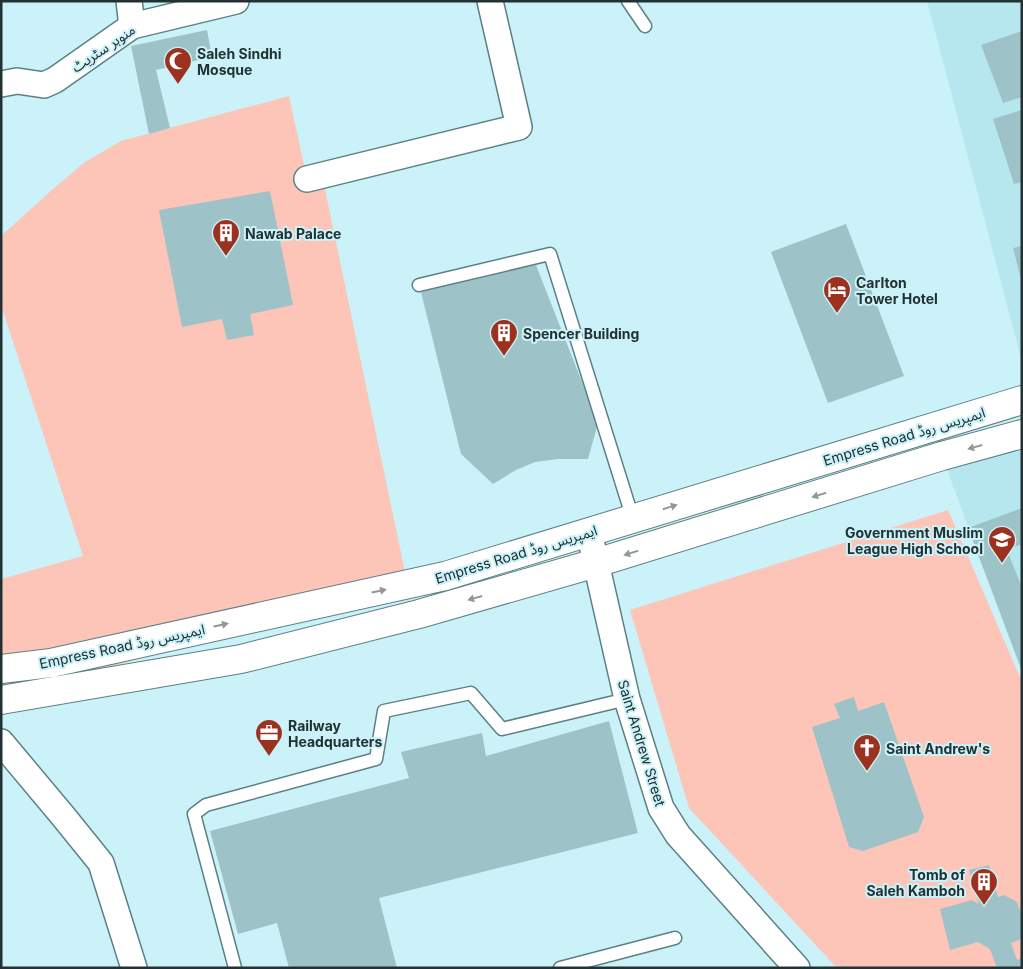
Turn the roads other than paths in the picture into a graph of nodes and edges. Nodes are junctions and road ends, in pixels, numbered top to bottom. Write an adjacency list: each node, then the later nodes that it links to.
1 (129, 1): 5 (street)
2 (236, 1): 5 (street, منوہر سٹریٹ)
3 (490, 1): 8 (street)
4 (628, 1): 6 (lane)
5 (132, 26): 7 (street, منوہر سٹریٹ)
6 (645, 26)
7 (1, 84)
8 (308, 179)
9 (419, 285): 12 (lane)
10 (1022, 400): 12 (main road, Empress Road ایمپریس روڈ, one-way to 10)
11 (1022, 434): 14 (main road, one-way to 14)
12 (633, 519): 13 (main road, Empress Road ایمپریس روڈ)
13 (589, 532): 14 (street, Saint Andrew Street); 15 (main road, Empress Road ایمپریس روڈ, one-way to 13)
14 (596, 563): 16 (street, Saint Andrew Street); 17 (main road, one-way to 17)
15 (1, 669)
16 (626, 699): 21 (lane); 23 (street, Saint Andrew Street)
17 (1, 700)
18 (1, 742): 20 (street)
19 (675, 938): 22 (lane)
20 (134, 968)
21 (235, 968)
22 (560, 968)
23 (797, 968)

